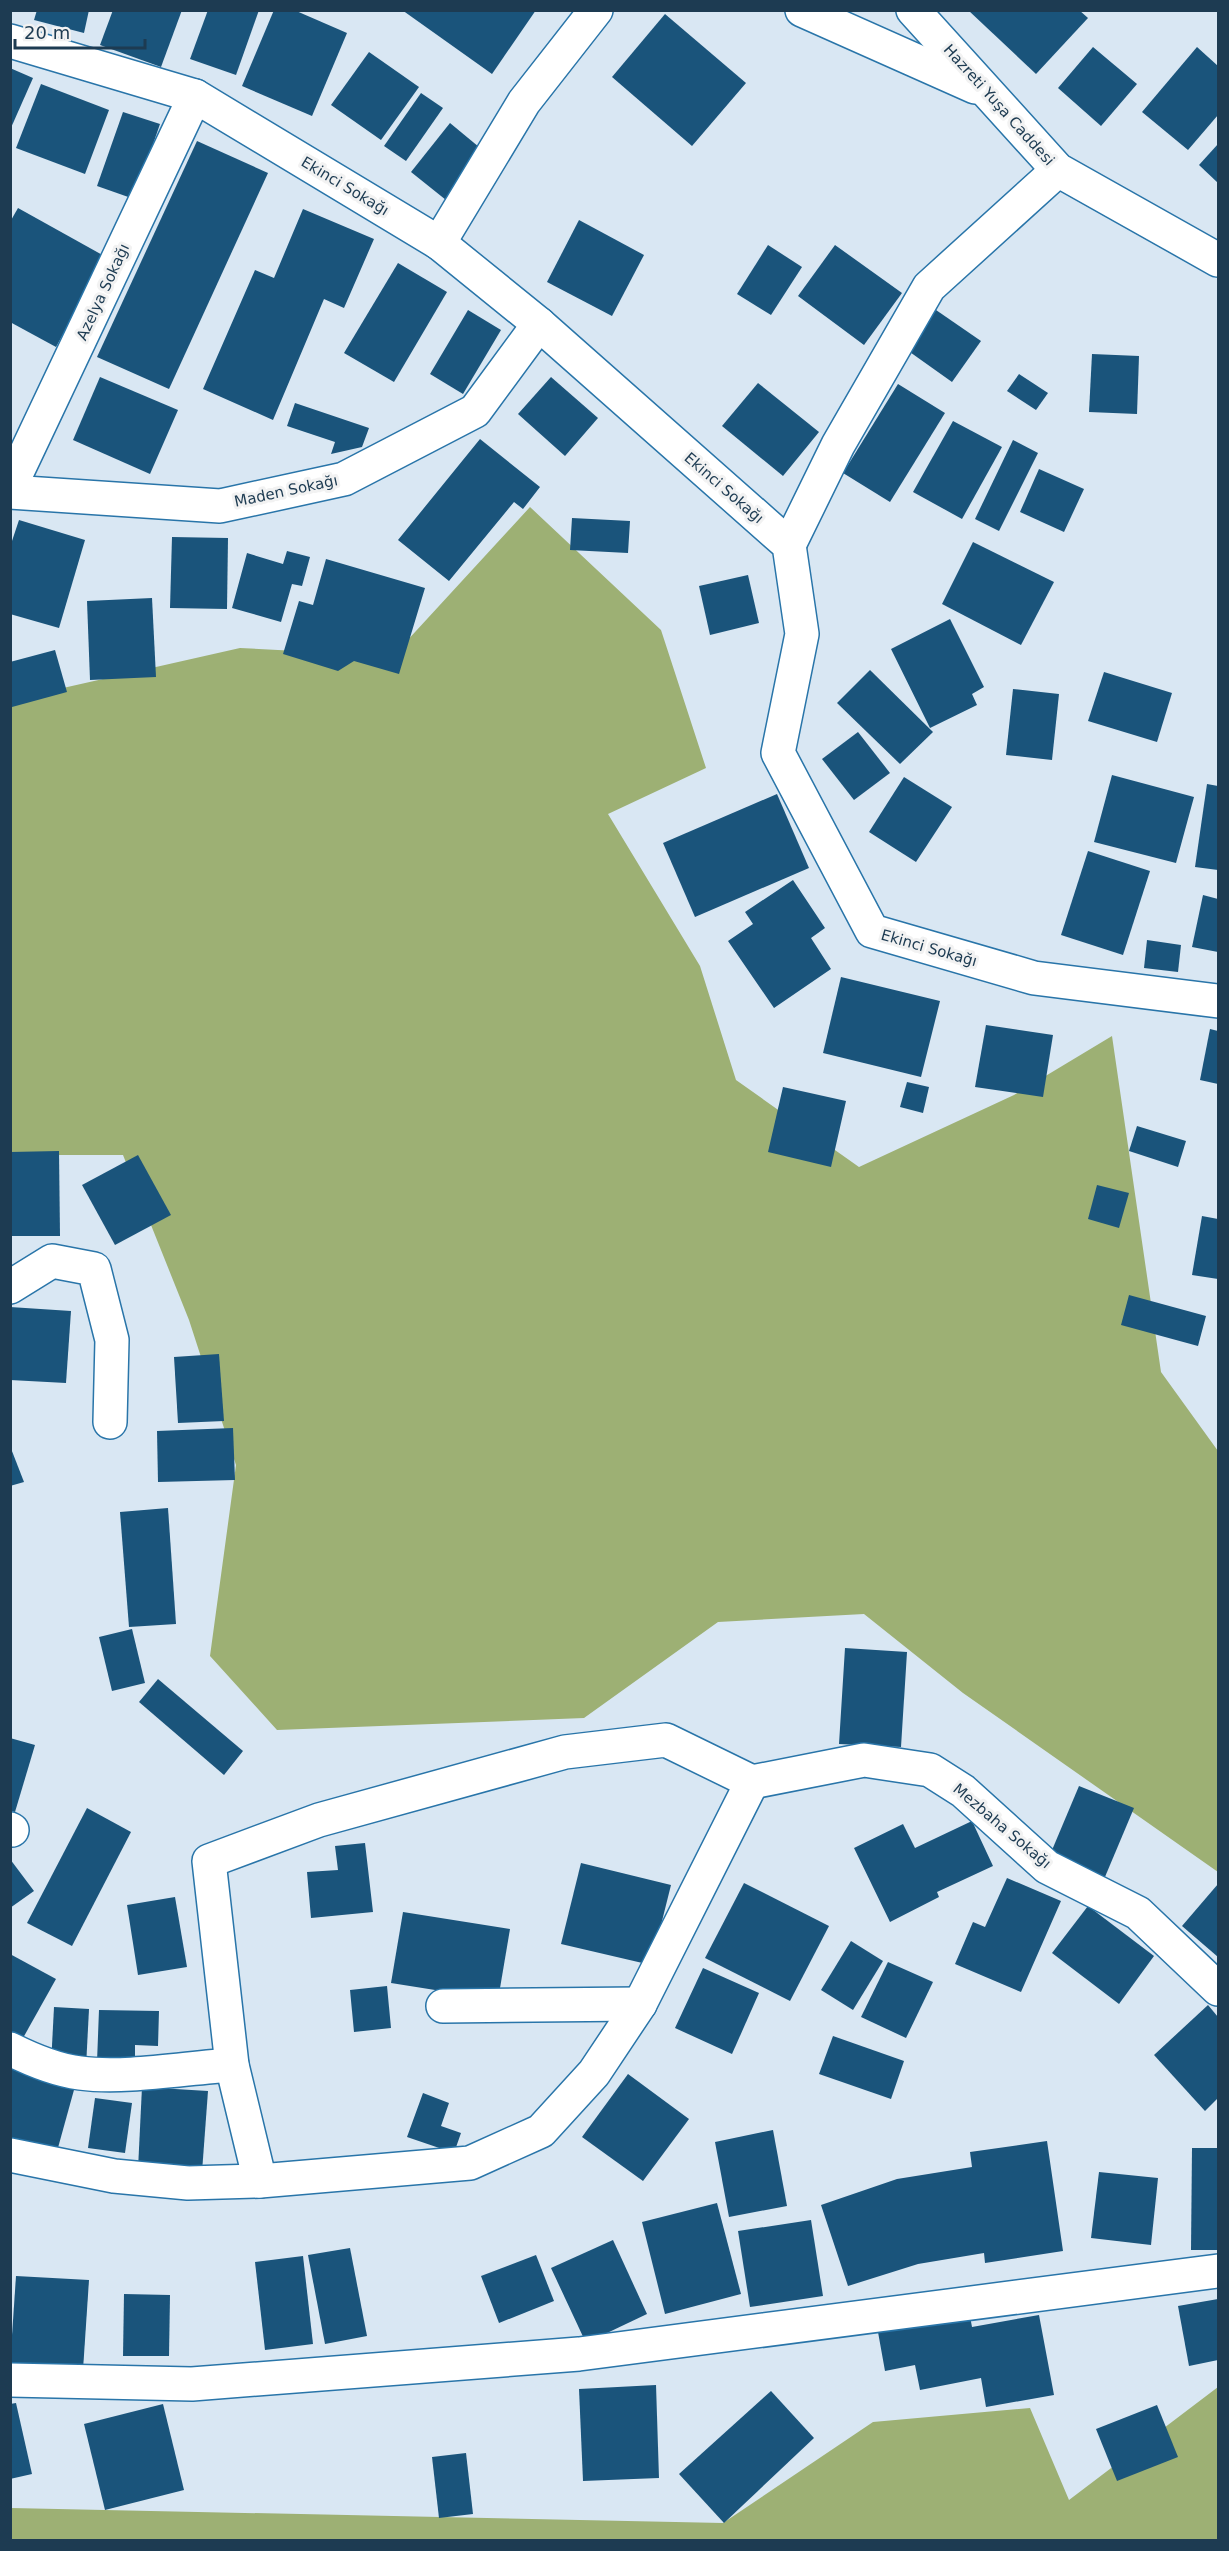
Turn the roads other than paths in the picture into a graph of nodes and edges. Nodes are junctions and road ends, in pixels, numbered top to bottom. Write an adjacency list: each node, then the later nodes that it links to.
1 (596, 10): 8 (street)
2 (802, 10): 5 (street)
3 (913, 10): 5 (street, Hazreti Yuşa Caddesi)
4 (10, 41): 6 (street, Ekinci Sokağı)
5 (985, 91): 7 (street, Hazreti Yuşa Caddesi)
6 (195, 96): 8 (street, Ekinci Sokağı); 11 (street, Azelya Sokağı)
7 (1058, 170): 9 (street, Hazreti Yuşa Caddesi); 12 (street)
8 (439, 243): 10 (street, Ekinci Sokağı)
9 (1218, 260)
10 (538, 324): 11 (street, Maden Sokağı); 12 (street, Ekinci Sokağı)
11 (10, 490)
12 (789, 545): 13 (street, Ekinci Sokağı)
13 (1218, 1001)
14 (10, 1287): 15 (street)
15 (110, 1422)
16 (752, 1782): 17 (street, Mezbaha Sokağı); 18 (street); 21 (street)
17 (1218, 1989)
18 (640, 2004): 19 (street); 23 (street)
19 (443, 2006)
20 (10, 2049): 21 (street)
21 (232, 2065): 23 (street)
22 (10, 2156): 23 (street)
23 (260, 2181)
24 (1218, 2271): 25 (street)
25 (10, 2380)

